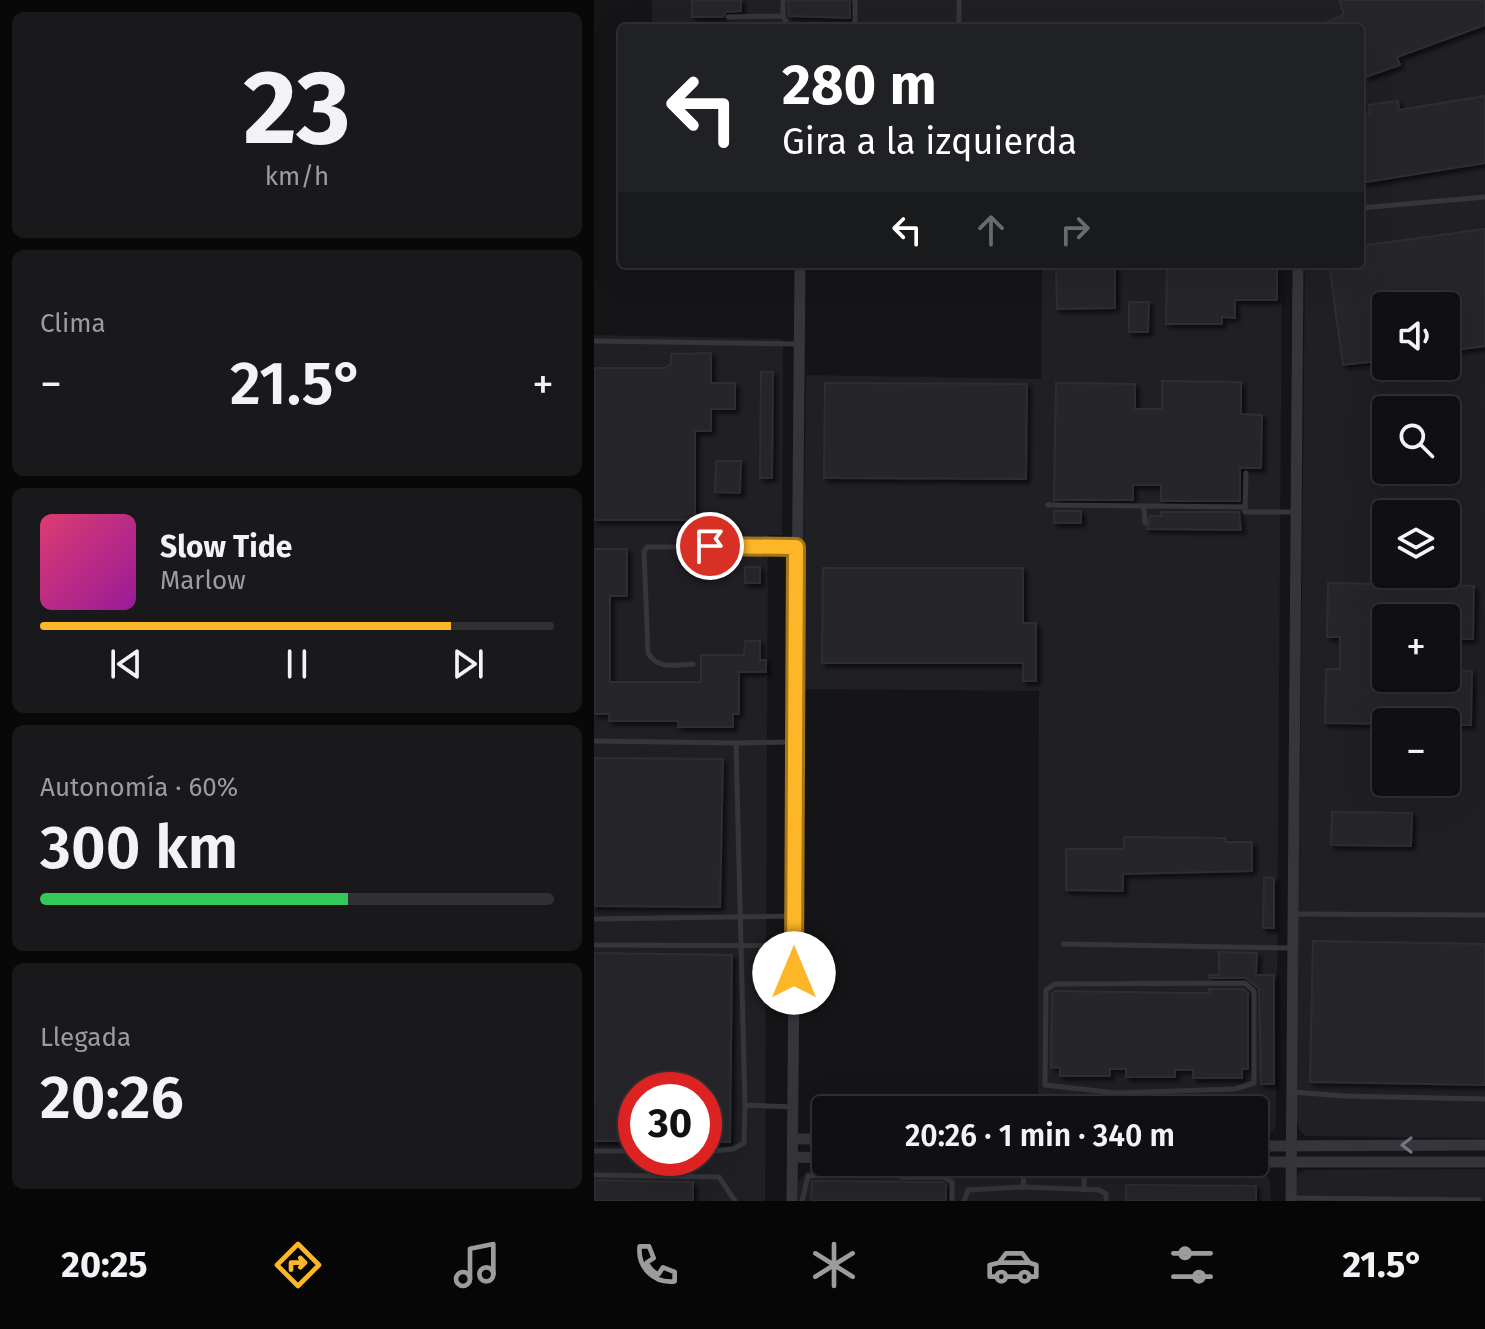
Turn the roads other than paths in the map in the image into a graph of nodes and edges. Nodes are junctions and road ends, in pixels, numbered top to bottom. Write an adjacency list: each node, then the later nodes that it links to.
1 (783, 0): 4 (lane)
2 (855, 0): 7 (lane)
3 (959, 0): 8 (lane)
4 (783, 16): 5 (lane); 6 (lane)
5 (728, 17)
6 (787, 24)
7 (855, 24)
8 (959, 24)
9 (1485, 197): 10 (lane)
10 (1364, 208)
11 (800, 268): 14 (street)
12 (1298, 268): 19 (street)
13 (594, 341): 14 (lane)
14 (799, 344): 21 (street)
15 (1246, 473): 18 (lane)
16 (1048, 505): 17 (lane)
17 (1144, 507): 18 (lane); 20 (lane)
18 (1245, 507): 19 (lane)
19 (1296, 512): 26 (street)
20 (1145, 523)
21 (796, 547): 22 (lane); 24 (street)
22 (693, 664)
23 (594, 741): 25 (lane)
24 (795, 742): 25 (lane); 28 (street)
25 (736, 743): 29 (lane)
26 (1292, 914): 27 (lane); 35 (street)
27 (1485, 915)
28 (794, 916): 29 (lane); 34 (street)
29 (742, 918): 30 (lane); 33 (lane)
30 (594, 919)
31 (1063, 944): 35 (lane)
32 (594, 945): 33 (lane)
33 (743, 945): 34 (lane); 40 (lane)
34 (794, 946): 41 (street)
35 (1292, 947): 36 (street)
36 (1292, 1091): 39 (lane); 46 (street)
37 (1116, 1093): 37 (lane); 38 (lane)
38 (1116, 1096)
39 (1485, 1099)
40 (745, 1105): 41 (lane); 47 (lane)
41 (794, 1107): 42 (street)
42 (793, 1139): 43 (street); 50 (street)
43 (812, 1139)
44 (1485, 1145): 46 (street, one-way to 46)
45 (1268, 1146): 46 (street)
46 (1292, 1146): 53 (street)
47 (722, 1150)
48 (594, 1151): 49 (lane)
49 (618, 1151)
50 (794, 1157): 51 (street); 65 (street)
51 (812, 1158)
52 (1268, 1162): 53 (street)
53 (1291, 1162): 54 (street); 62 (street)
54 (1485, 1162)
55 (594, 1175): 64 (lane)
56 (812, 1176): 66 (lane)
57 (1024, 1176): 60 (lane)
58 (1084, 1176): 61 (lane)
59 (901, 1177): 67 (lane)
60 (1023, 1187): 61 (lane); 68 (lane)
61 (1084, 1188): 69 (lane)
62 (1291, 1199): 63 (lane)
63 (1479, 1200)
64 (735, 1201)
65 (792, 1201)
66 (802, 1201)
67 (952, 1201)
68 (964, 1201)
69 (1106, 1201)

